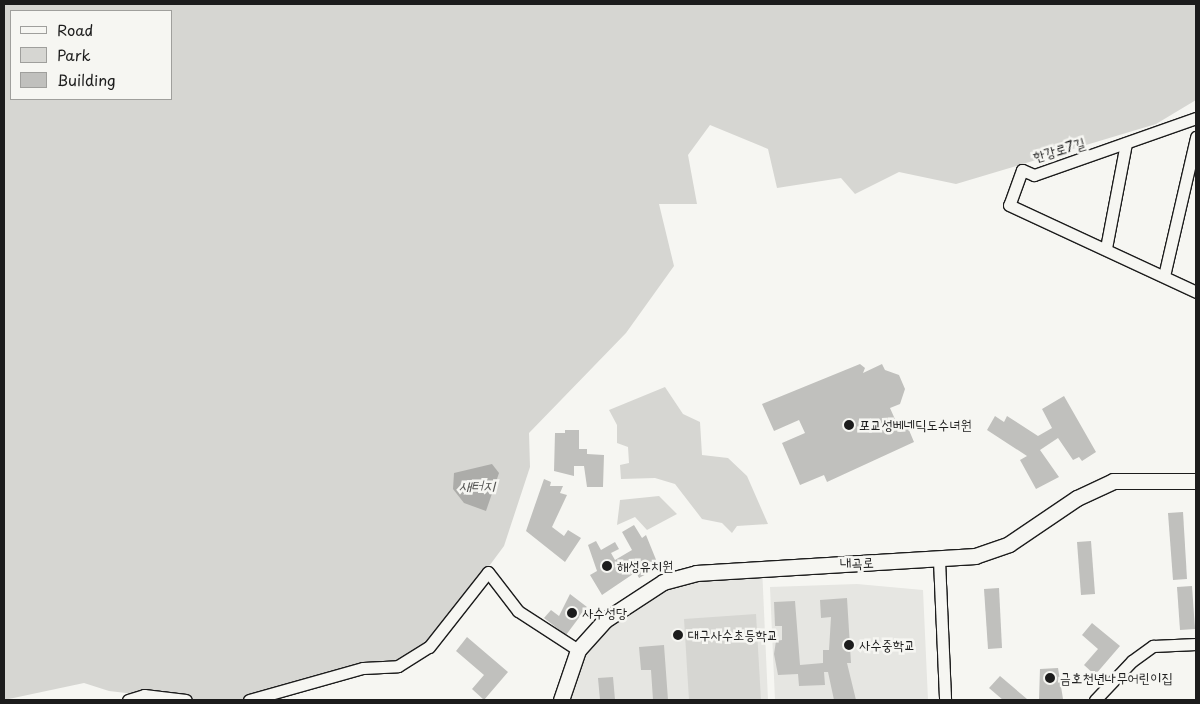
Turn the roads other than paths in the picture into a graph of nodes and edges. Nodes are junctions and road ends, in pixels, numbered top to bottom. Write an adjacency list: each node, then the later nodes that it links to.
1 (1196, 118): 3 (street, 한강로7길)
2 (1196, 137): 5 (street)
3 (1126, 143): 4 (street); 4 (street, 한강로7길)
4 (1106, 248): 5 (street, 한강로7길)
5 (1164, 276): 6 (street, 한강로7길)
6 (1196, 292)
7 (1196, 481): 8 (main road, 내곡로)
8 (939, 560): 10 (main road, 내곡로); 15 (street)
9 (1196, 644): 16 (street)
10 (578, 650): 13 (street); 14 (main road, 내곡로)
11 (128, 700): 12 (street)
12 (186, 700)
13 (249, 700)
14 (561, 700)
15 (945, 700)
16 (1095, 700)

